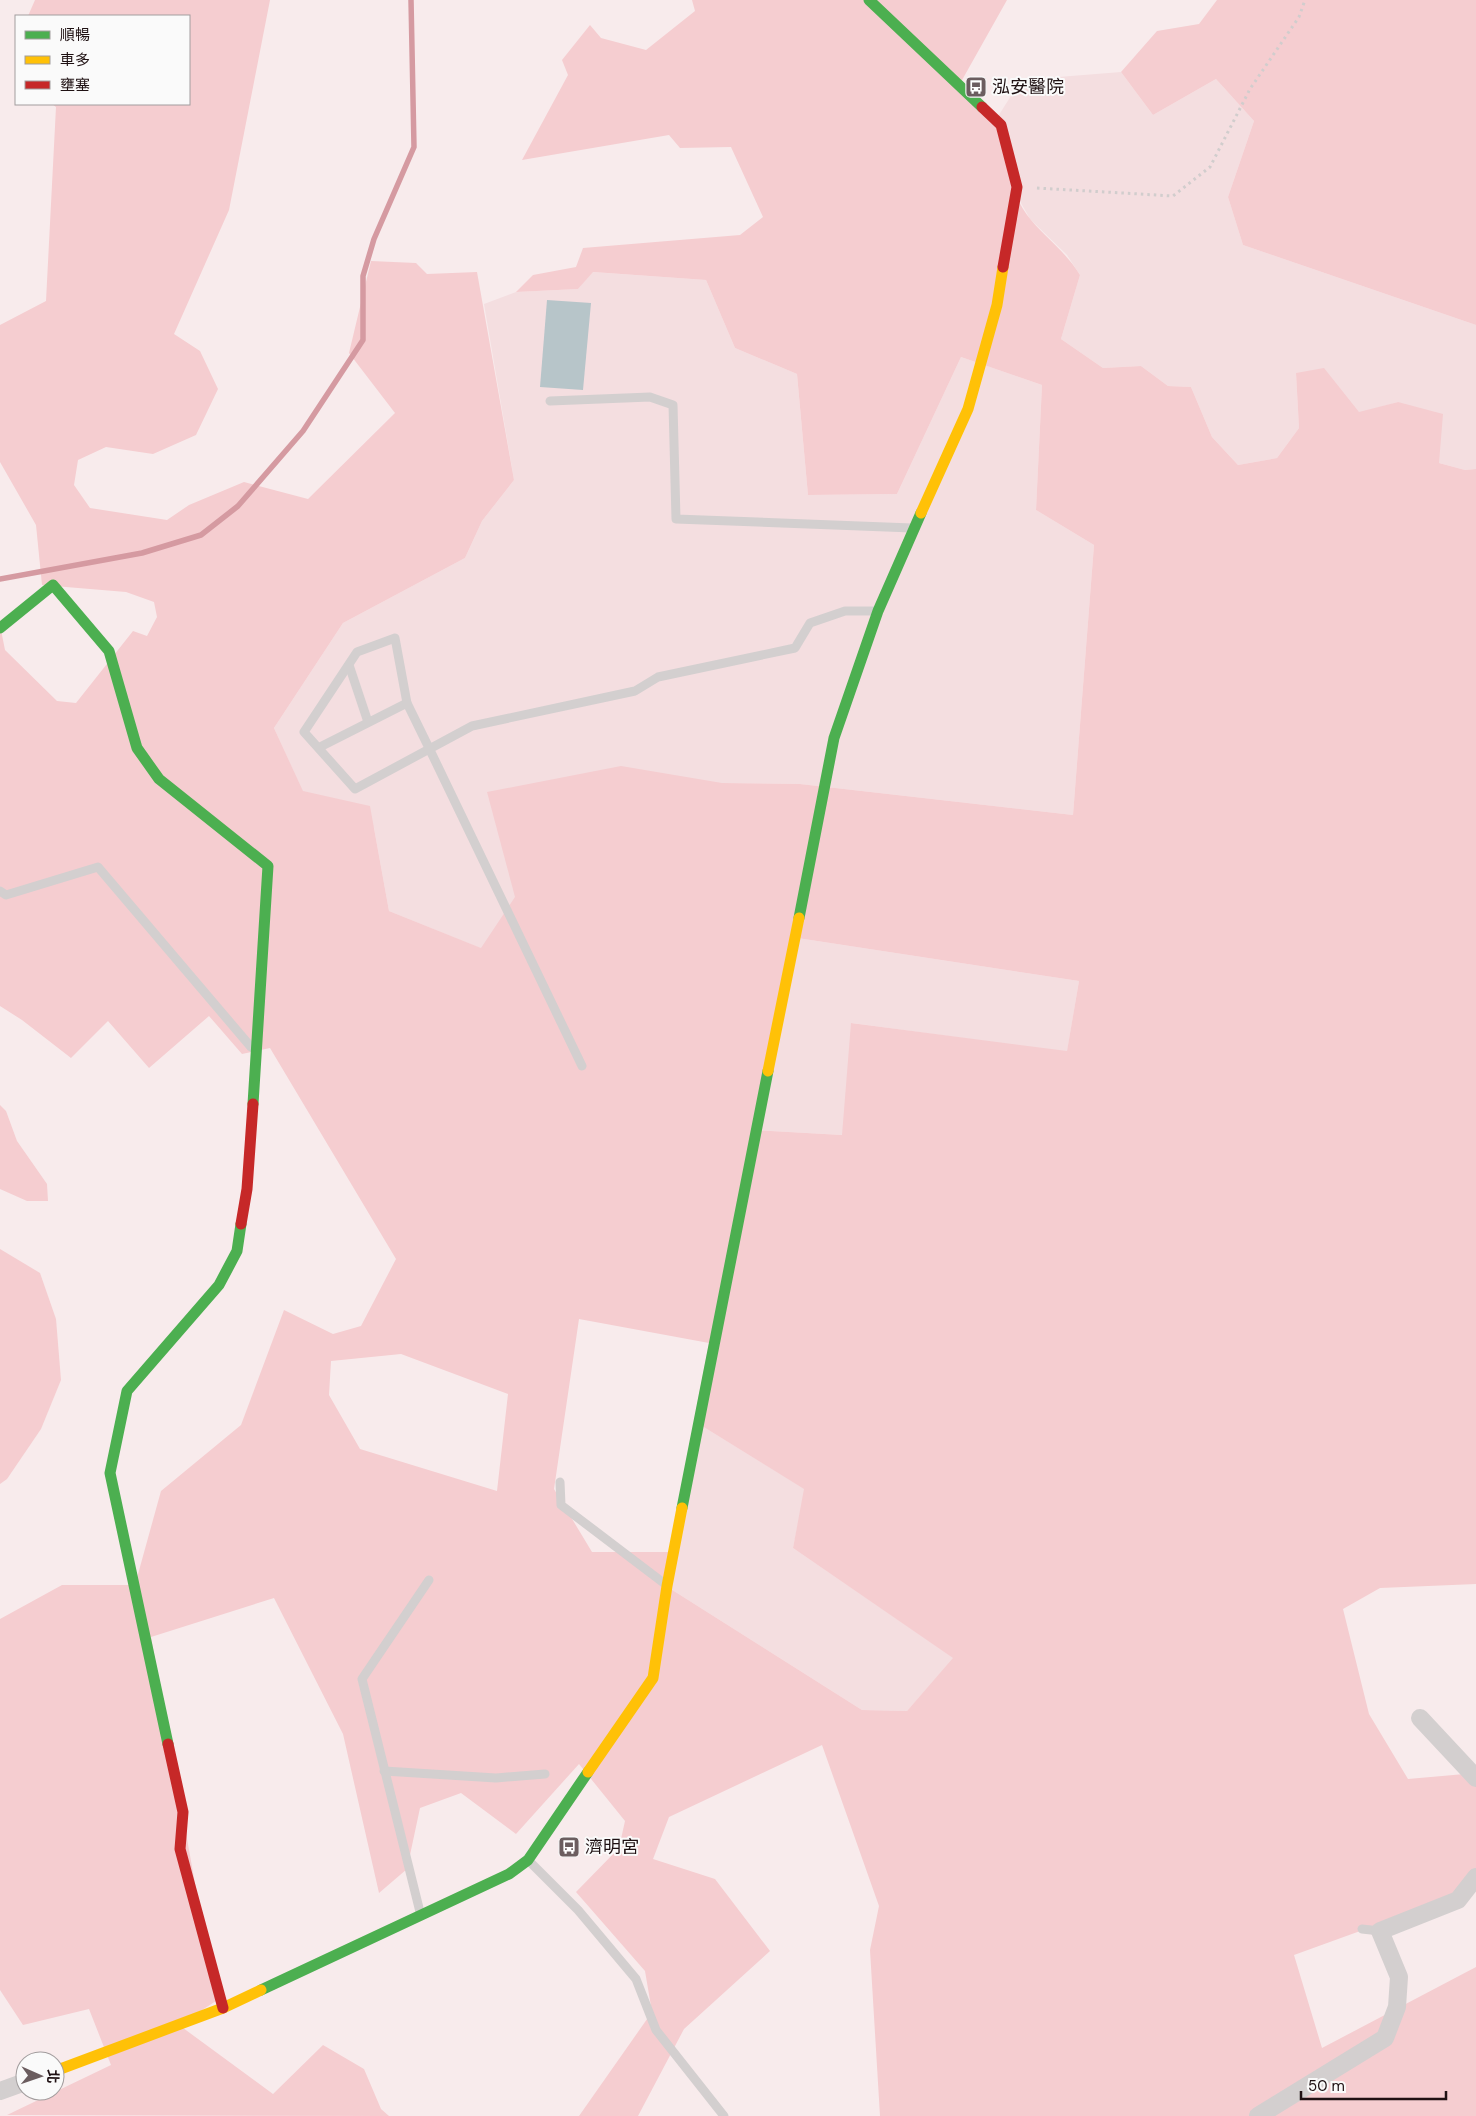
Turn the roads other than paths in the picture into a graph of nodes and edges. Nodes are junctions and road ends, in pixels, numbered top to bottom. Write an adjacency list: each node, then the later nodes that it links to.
1 (876, 3): 3 (street)
2 (550, 401): 3 (lane)
3 (914, 528): 4 (street)
4 (878, 611): 10 (lane); 16 (street)
5 (0, 628): 12 (street)
6 (349, 666): 7 (lane); 8 (lane); 9 (lane)
7 (407, 703): 8 (lane); 10 (lane)
8 (368, 722): 9 (lane)
9 (320, 747): 10 (lane)
10 (429, 748): 13 (lane)
11 (0, 891): 12 (lane)
12 (255, 1051): 26 (street)
13 (582, 1066)
14 (560, 1482): 16 (lane)
15 (430, 1580): 18 (lane)
16 (667, 1586): 21 (street)
17 (1420, 1718): 20 (street)
18 (384, 1771): 19 (lane); 23 (lane)
19 (545, 1774)
20 (1476, 1778)
21 (528, 1860): 23 (street); 30 (lane)
22 (1476, 1877): 25 (street)
23 (421, 1915): 26 (street)
24 (1362, 1930): 25 (lane)
25 (1380, 1931): 31 (street)
26 (223, 2008): 27 (street)
27 (65, 2067)
28 (15, 2086): 29 (street)
29 (0, 2091)
30 (724, 2116)
31 (1258, 2116)

